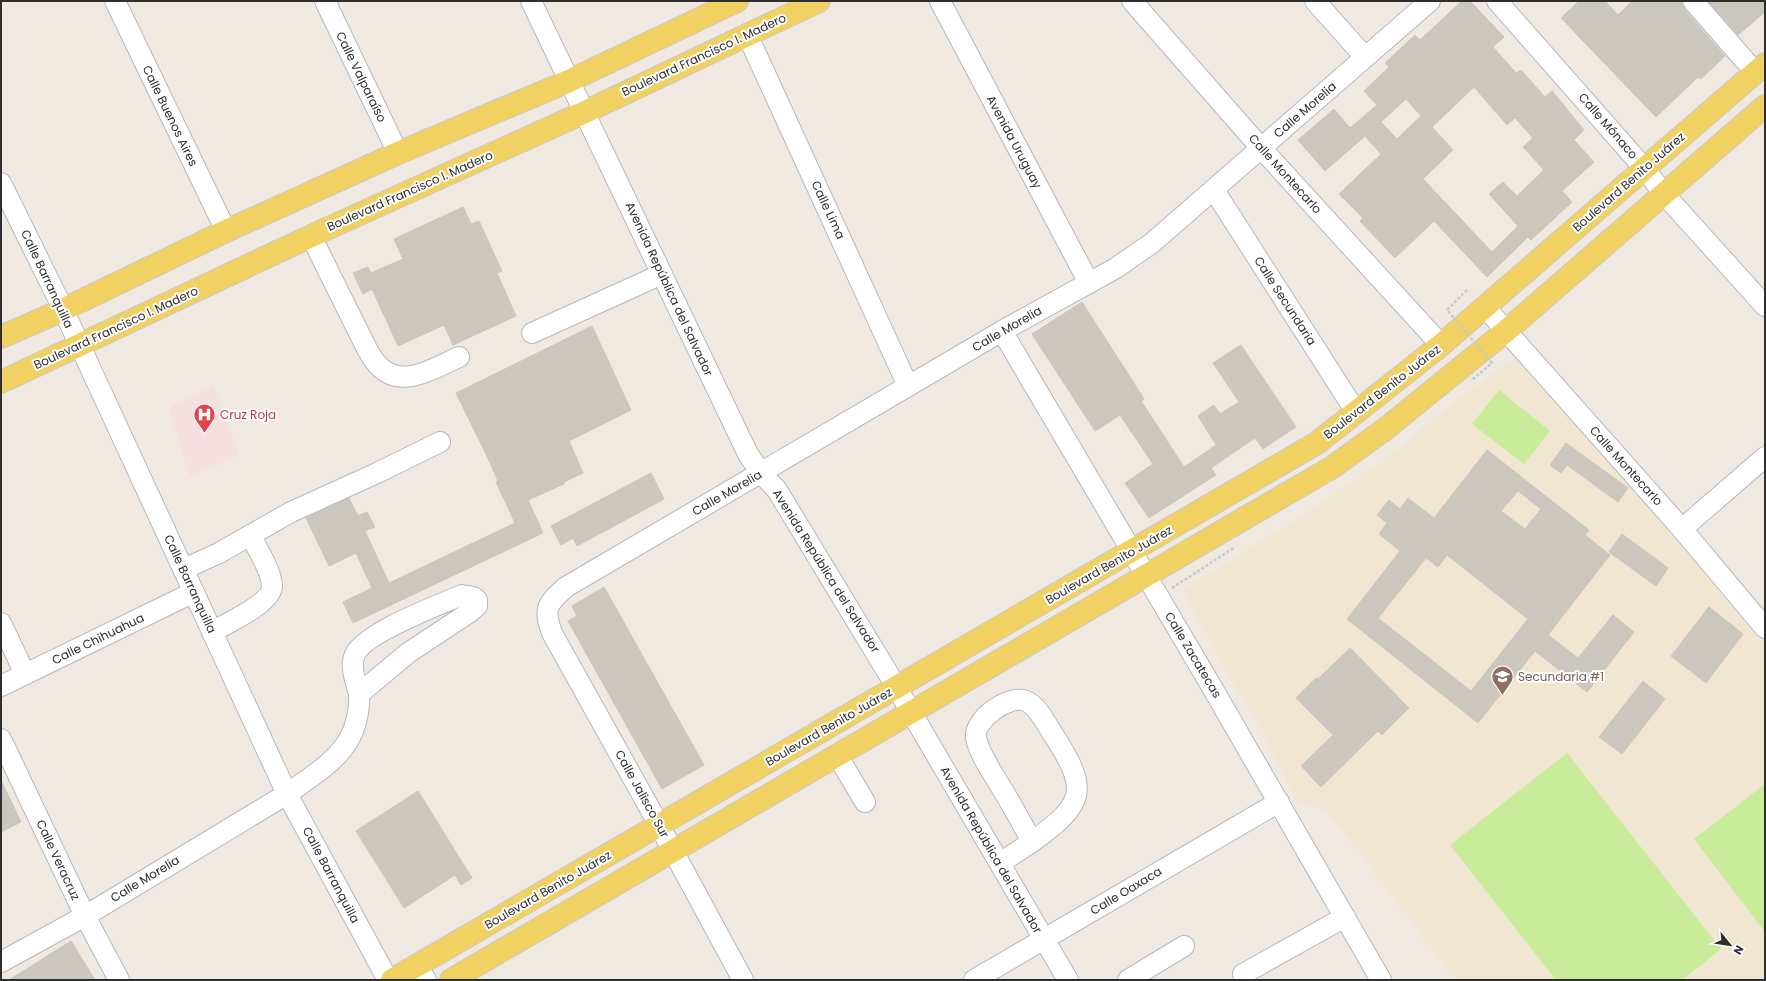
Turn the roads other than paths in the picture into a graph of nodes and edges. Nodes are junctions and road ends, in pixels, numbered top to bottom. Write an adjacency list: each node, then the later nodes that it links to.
1 (115, 1): 24 (street, Calle Buenos Aires)
2 (325, 1): 19 (street, Calle Valparaíso)
3 (532, 1): 15 (street, Avenida República del Salvador)
4 (819, 1): 12 (main road, Boulevard Francisco I. Madero)
5 (940, 1): 27 (street, Avenida Uruguay)
6 (1132, 1): 18 (street, Calle Montecarlo)
7 (1315, 1): 13 (street)
8 (1430, 1): 13 (street, Calle Morelia)
9 (1497, 1): 20 (street, Calle Mónaco)
10 (1693, 1): 14 (street)
11 (735, 2): 15 (main road)
12 (746, 34): 17 (main road, Boulevard Francisco I. Madero); 39 (street, Calle Lima)
13 (1365, 57): 18 (street, Calle Morelia)
14 (1760, 68): 20 (main road, Boulevard Benito Juárez)
15 (569, 81): 17 (street, Avenida República del Salvador); 19 (main road)
16 (1765, 106): 23 (main road)
17 (586, 112): 25 (main road, Boulevard Francisco I. Madero); 26 (street, Avenida República del Salvador)
18 (1261, 148): 22 (street, Calle Morelia); 36 (street, Calle Montecarlo)
19 (398, 153): 24 (main road)
20 (1644, 168): 23 (street, Calle Mónaco); 29 (main road, Boulevard Benito Juárez)
21 (1, 183): 30 (street, Calle Barranquilla)
22 (1214, 190): 27 (street, Calle Morelia); 40 (street, Calle Secundaria)
23 (1664, 194): 28 (street, Calle Mónaco); 32 (main road)
24 (226, 231): 30 (main road)
25 (311, 236): 35 (main road, Boulevard Francisco I. Madero); 37 (street)
26 (662, 274): 33 (street); 43 (street, Avenida República del Salvador)
27 (1089, 283): 31 (street, Calle Morelia)
28 (1765, 306)
29 (1486, 307): 32 (street, Calle Montecarlo); 36 (main road, Boulevard Benito Juárez)
30 (63, 310): 34 (main road); 35 (street, Calle Barranquilla)
31 (1002, 331): 39 (street, Calle Morelia); 46 (street, Calle Zacatecas)
32 (1506, 331): 44 (street, Calle Montecarlo); 48 (main road)
33 (532, 333)
34 (1, 337)
35 (78, 345): 38 (main road, Boulevard Francisco I. Madero); 47 (street, Calle Barranquilla)
36 (1441, 345): 40 (main road, Boulevard Benito Juárez)
37 (459, 357)
38 (1, 382)
39 (908, 386): 43 (street, Calle Morelia)
40 (1356, 412): 46 (main road, Boulevard Benito Juárez)
41 (440, 442): 45 (street)
42 (1765, 456): 44 (street)
43 (761, 473): 50 (street, Calle Morelia); 56 (street, Avenida República del Salvador)
44 (1682, 529): 52 (street, Calle Montecarlo)
45 (250, 535): 47 (street); 53 (street)
46 (1132, 552): 48 (street, Calle Zacatecas); 56 (main road, Boulevard Benito Juárez)
47 (184, 569): 49 (street, Calle Barranquilla)
48 (1146, 575): 58 (main road); 63 (street, Calle Zacatecas)
49 (194, 592): 53 (street, Calle Barranquilla); 54 (street, Calle Chihuahua)
50 (548, 607): 64 (street, Calle Jalisco Sur)
51 (1, 623): 54 (street)
52 (1765, 628)
53 (212, 632): 61 (street, Calle Barranquilla)
54 (25, 674): 55 (street, Calle Chihuahua)
55 (1, 686)
56 (897, 688): 58 (street, Avenida República del Salvador); 64 (main road, Boulevard Benito Juárez)
57 (359, 694): 57 (street, Calle Morelia); 61 (street, Calle Morelia)
58 (910, 712): 60 (main road); 67 (street, Avenida República del Salvador)
59 (1, 739): 68 (street, Calle Veracruz)
60 (837, 755): 62 (street); 66 (main road)
61 (287, 794): 68 (street, Calle Morelia); 76 (street, Calle Barranquilla)
62 (865, 802)
63 (1279, 802): 69 (street, Calle Zacatecas); 70 (street, Calle Oaxaca)
64 (659, 825): 66 (street, Calle Jalisco Sur); 73 (main road, Boulevard Benito Juárez)
65 (1032, 842): 65 (street); 67 (street)
66 (673, 851): 78 (main road); 79 (street, Calle Jalisco Sur)
67 (1000, 863): 70 (street, Avenida República del Salvador)
68 (85, 916): 72 (street, Calle Morelia); 75 (street, Calle Veracruz)
69 (1345, 917): 74 (street); 83 (street, Calle Zacatecas)
70 (1044, 939): 80 (street, Calle Oaxaca); 81 (street, Avenida República del Salvador)
71 (1184, 946): 82 (street)
72 (1, 962)
73 (421, 973): 77 (main road, Boulevard Benito Juárez)
74 (1243, 974)
75 (119, 980)
76 (388, 980)
77 (392, 980)
78 (451, 980)
79 (743, 980)
80 (974, 980)
81 (1068, 980)
82 (1128, 980)
83 (1381, 980)

